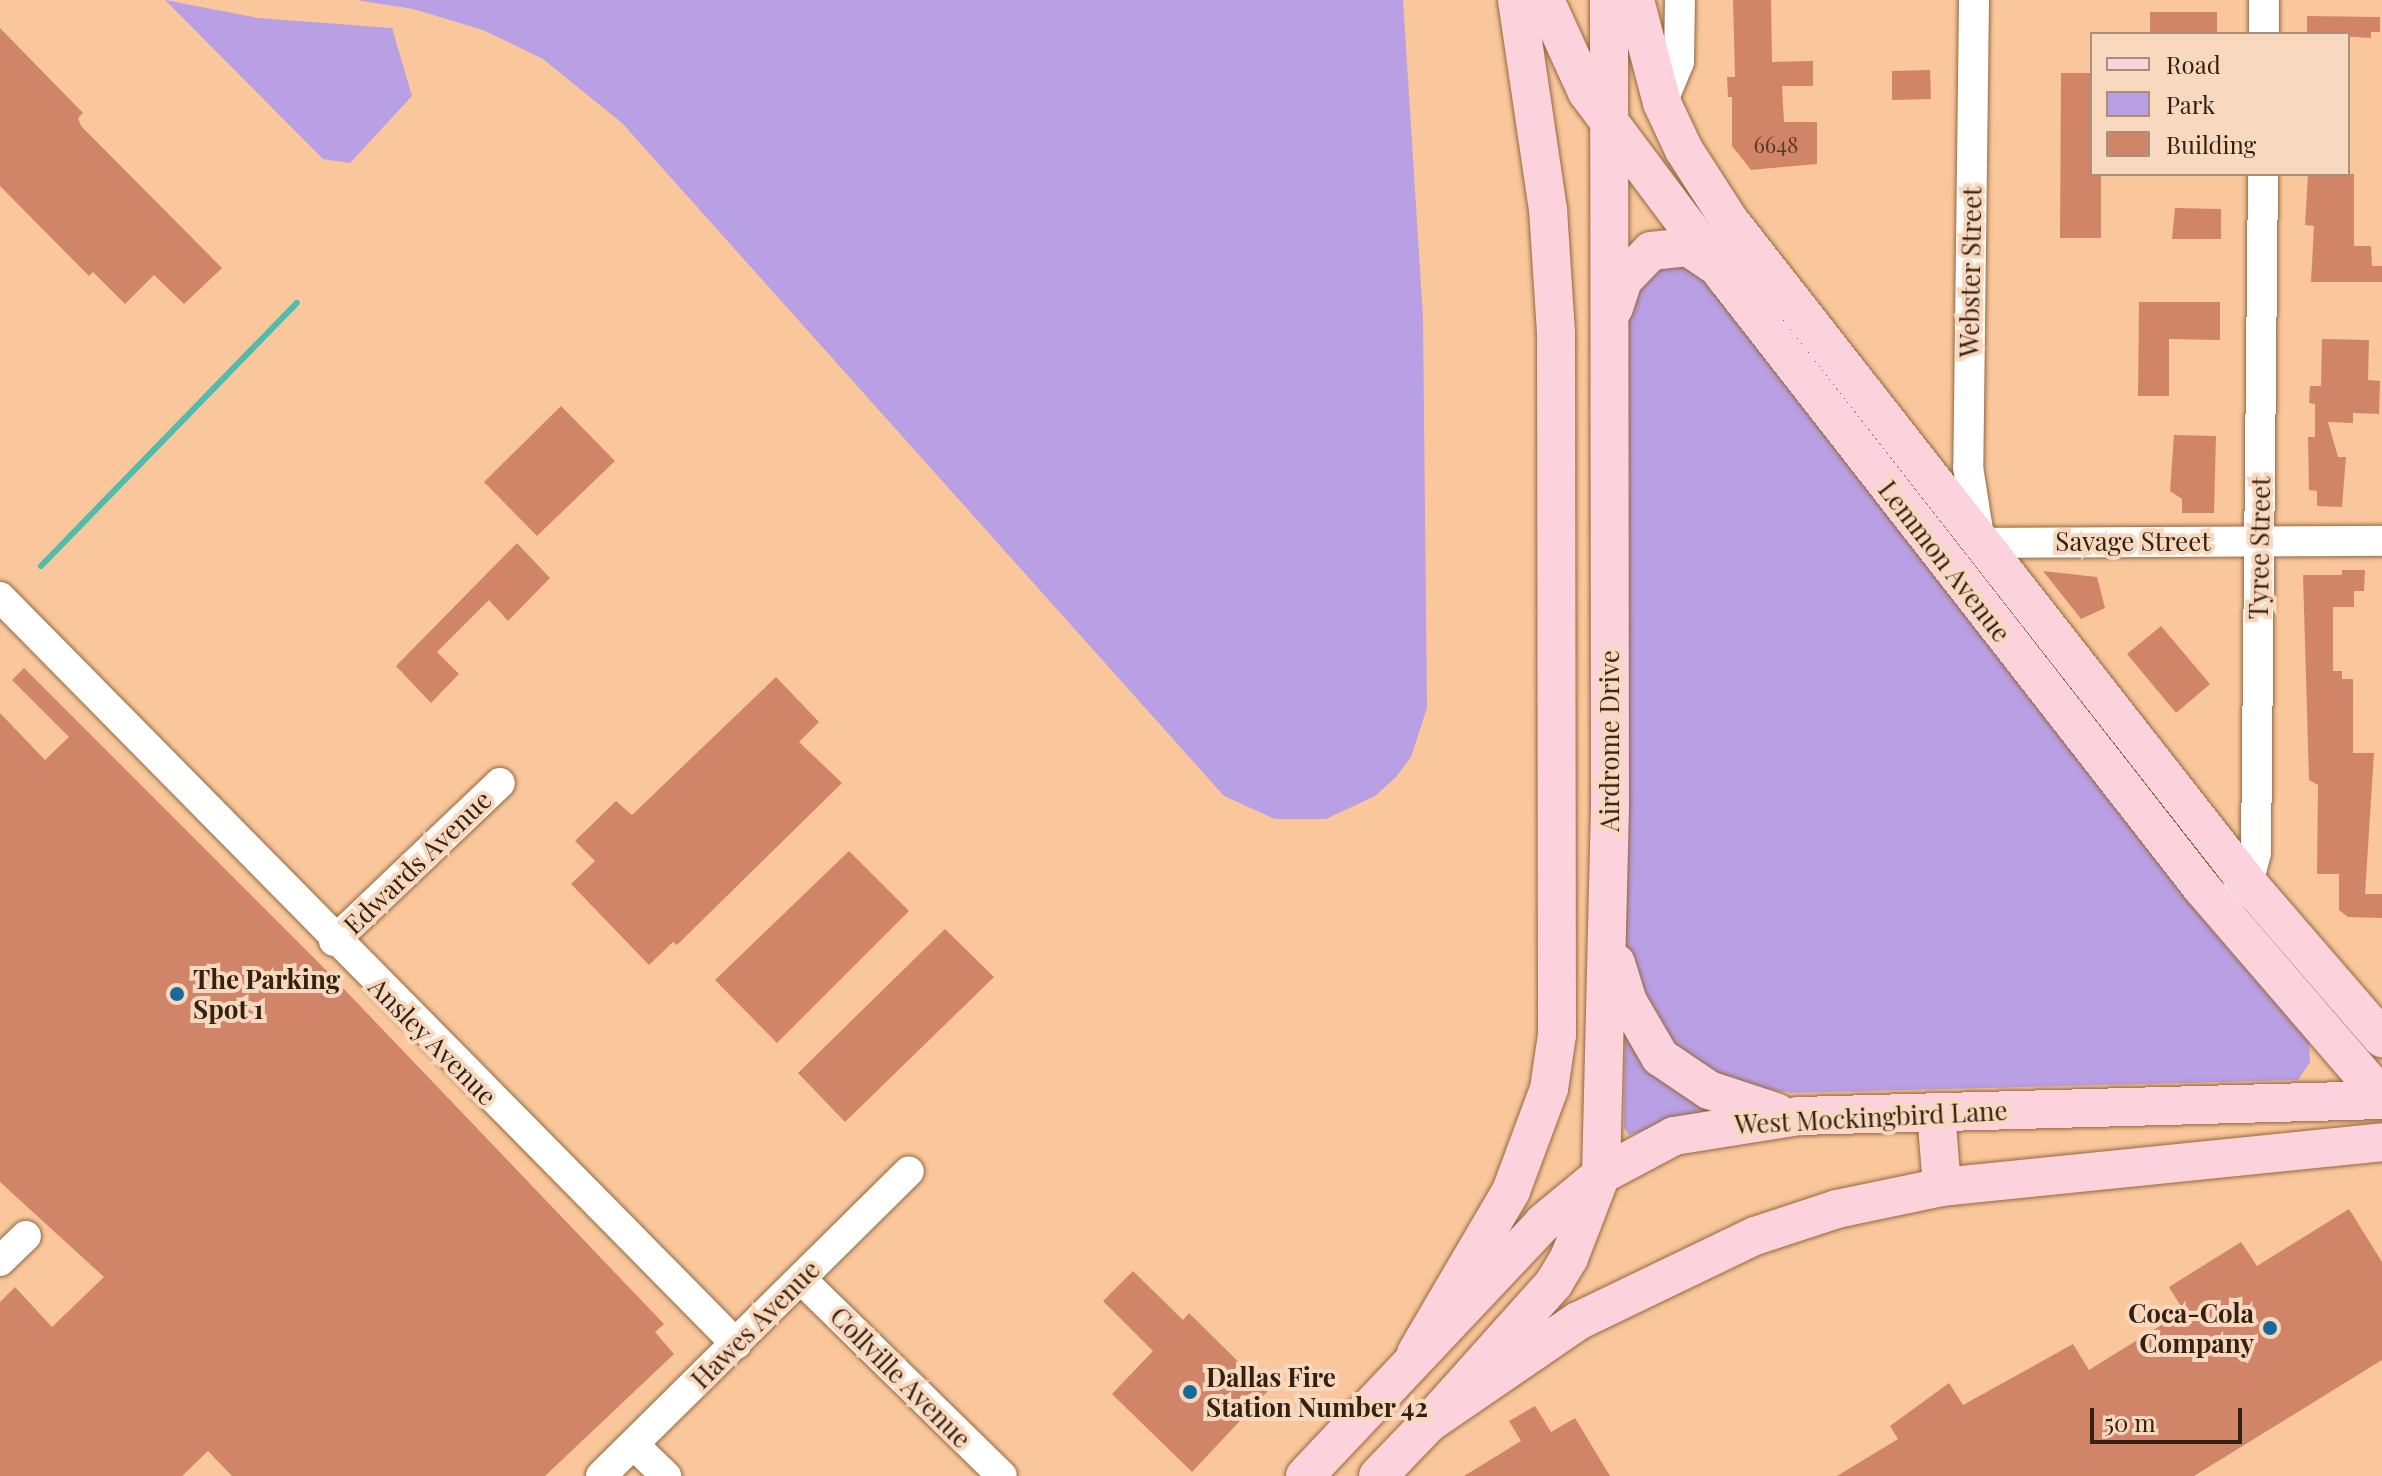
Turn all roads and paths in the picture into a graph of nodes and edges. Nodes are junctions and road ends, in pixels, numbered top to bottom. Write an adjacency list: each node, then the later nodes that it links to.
1 (1517, 0): 38 (main road, Airdrome Drive)
2 (1545, 0): 10 (main road, Lemmon Avenue)
3 (1609, 0): 10 (main road, Airdrome Drive)
4 (1635, 0): 9 (main road, Lemmon Avenue)
5 (1680, 0): 9 (street)
6 (1974, 0): 16 (street, Webster Street)
7 (2264, 0): 8 (street)
8 (2264, 32)
9 (1662, 103): 16 (main road, Lemmon Avenue)
10 (1609, 124): 12 (main road, Lemmon Avenue); 13 (main road, Airdrome Drive)
11 (2263, 176): 15 (street, Tyree Street)
12 (1727, 279): 13 (main road); 17 (main road, Lemmon Avenue)
13 (1608, 326): 22 (main road, Airdrome Drive)
14 (2382, 541): 15 (street, Savage Street)
15 (2259, 542): 16 (street, Savage Street); 20 (street, Tyree Street)
16 (1980, 543): 17 (main road); 20 (main road, Lemmon Avenue)
17 (1950, 569): 21 (main road, Lemmon Avenue)
18 (0, 597): 23 (street, Ansley Avenue)
19 (500, 783): 23 (street, Edwards Avenue)
20 (2248, 883): 21 (street); 25 (main road, Lemmon Avenue)
21 (2221, 910): 24 (main road, Lemmon Avenue)
22 (1608, 936): 29 (main road); 32 (main road, Airdrome Drive)
23 (334, 941): 37 (street, Ansley Avenue)
24 (2320, 1025): 26 (main road, Lemmon Avenue); 27 (main road)
25 (2382, 1038)
26 (2382, 1099): 27 (main road, West Mockingbird Lane)
27 (2255, 1100): 28 (main road, West Mockingbird Lane)
28 (1936, 1112): 29 (main road, West Mockingbird Lane); 33 (main road)
29 (1799, 1116): 32 (main road, West Mockingbird Lane)
30 (2382, 1142): 33 (main road)
31 (909, 1171): 36 (street, Hawes Avenue)
32 (1601, 1175): 38 (main road, West Mockingbird Lane); 39 (main road, Airdrome Drive)
33 (1942, 1187): 39 (main road)
34 (26, 1236): 35 (street)
35 (0, 1261)
36 (801, 1279): 37 (street, Hawes Avenue); 44 (street, Collville Avenue)
37 (736, 1344): 40 (street, Hawes Avenue)
38 (1416, 1353): 41 (main road, West Mockingbird Lane)
39 (1429, 1423): 45 (main road)
40 (634, 1445): 42 (street, Hawes Avenue); 43 (street)
41 (1321, 1470)
42 (601, 1476)
43 (666, 1476)
44 (1002, 1476)
45 (1378, 1476)

